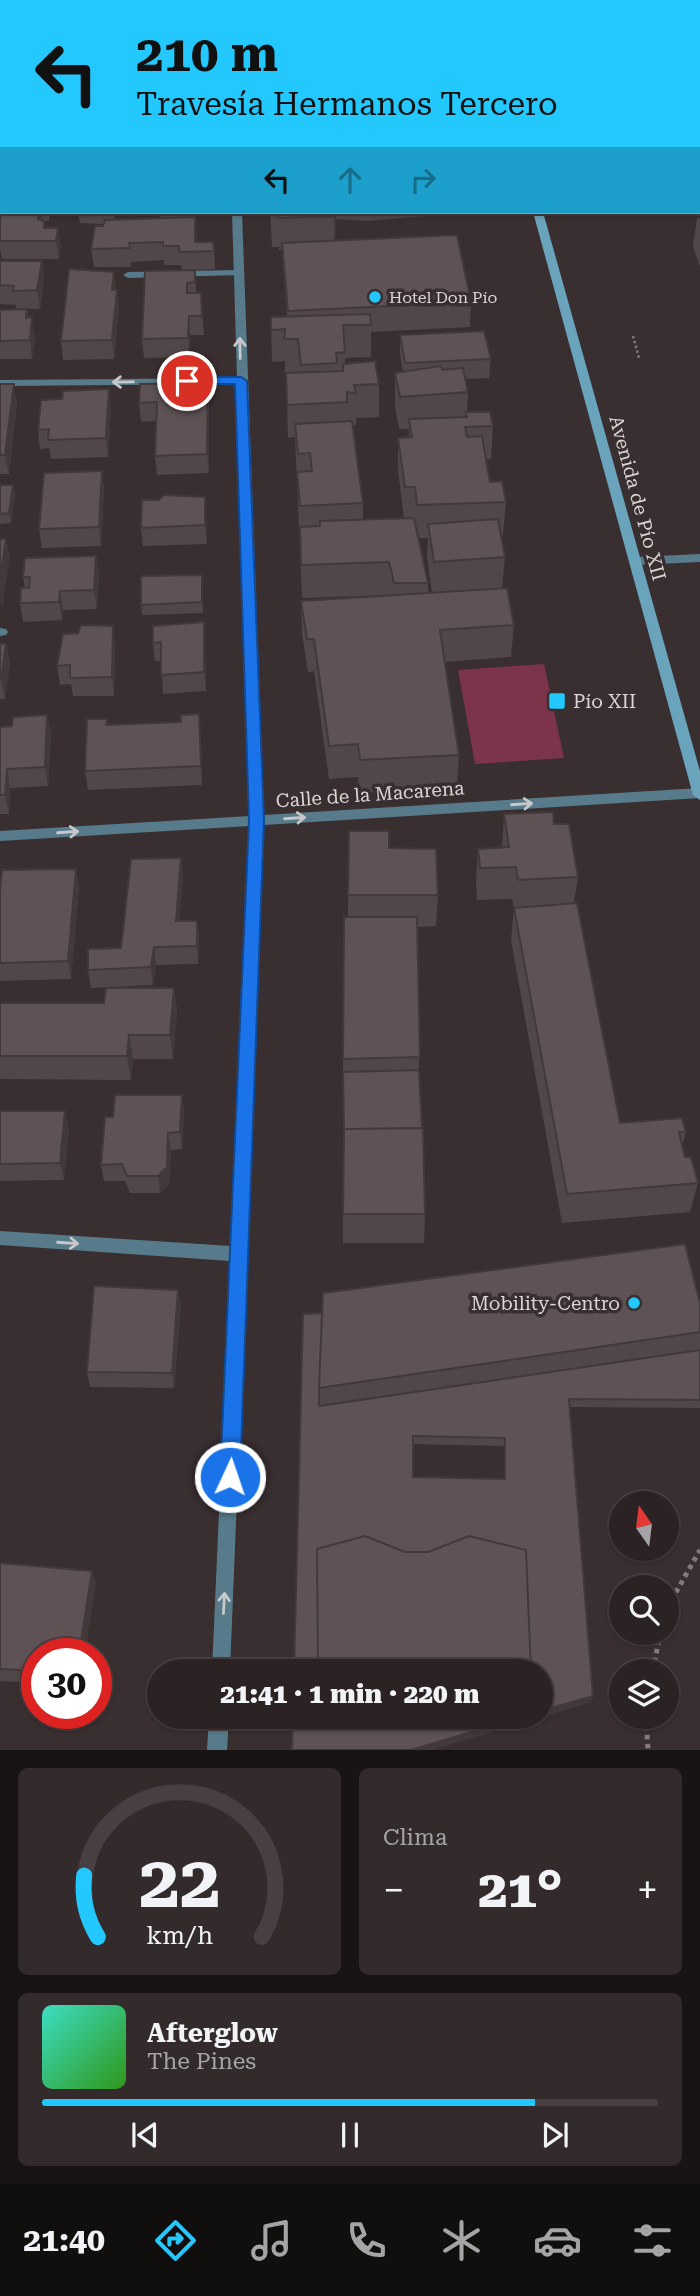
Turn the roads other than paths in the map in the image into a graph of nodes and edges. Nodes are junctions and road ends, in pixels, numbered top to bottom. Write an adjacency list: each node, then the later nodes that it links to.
1 (237, 214): 3 (street)
2 (539, 214): 8 (main road, Avenida de Pío XII)
3 (239, 273): 4 (street); 5 (street, one-way to 3)
4 (128, 275)
5 (241, 381): 6 (street, one-way to 6); 10 (street)
6 (0, 383)
7 (700, 558): 8 (street)
8 (635, 561): 9 (main road, Avenida de Pío XII)
9 (700, 794): 10 (street, Calle de la Macarena, one-way to 9)
10 (257, 820): 11 (street, Calle de la Macarena, one-way to 10); 13 (street)
11 (0, 836)
12 (0, 1238): 13 (street, one-way to 13)
13 (240, 1254): 14 (street, one-way to 13)
14 (222, 1659)
15 (218, 1729): 16 (street)
16 (217, 1750)

